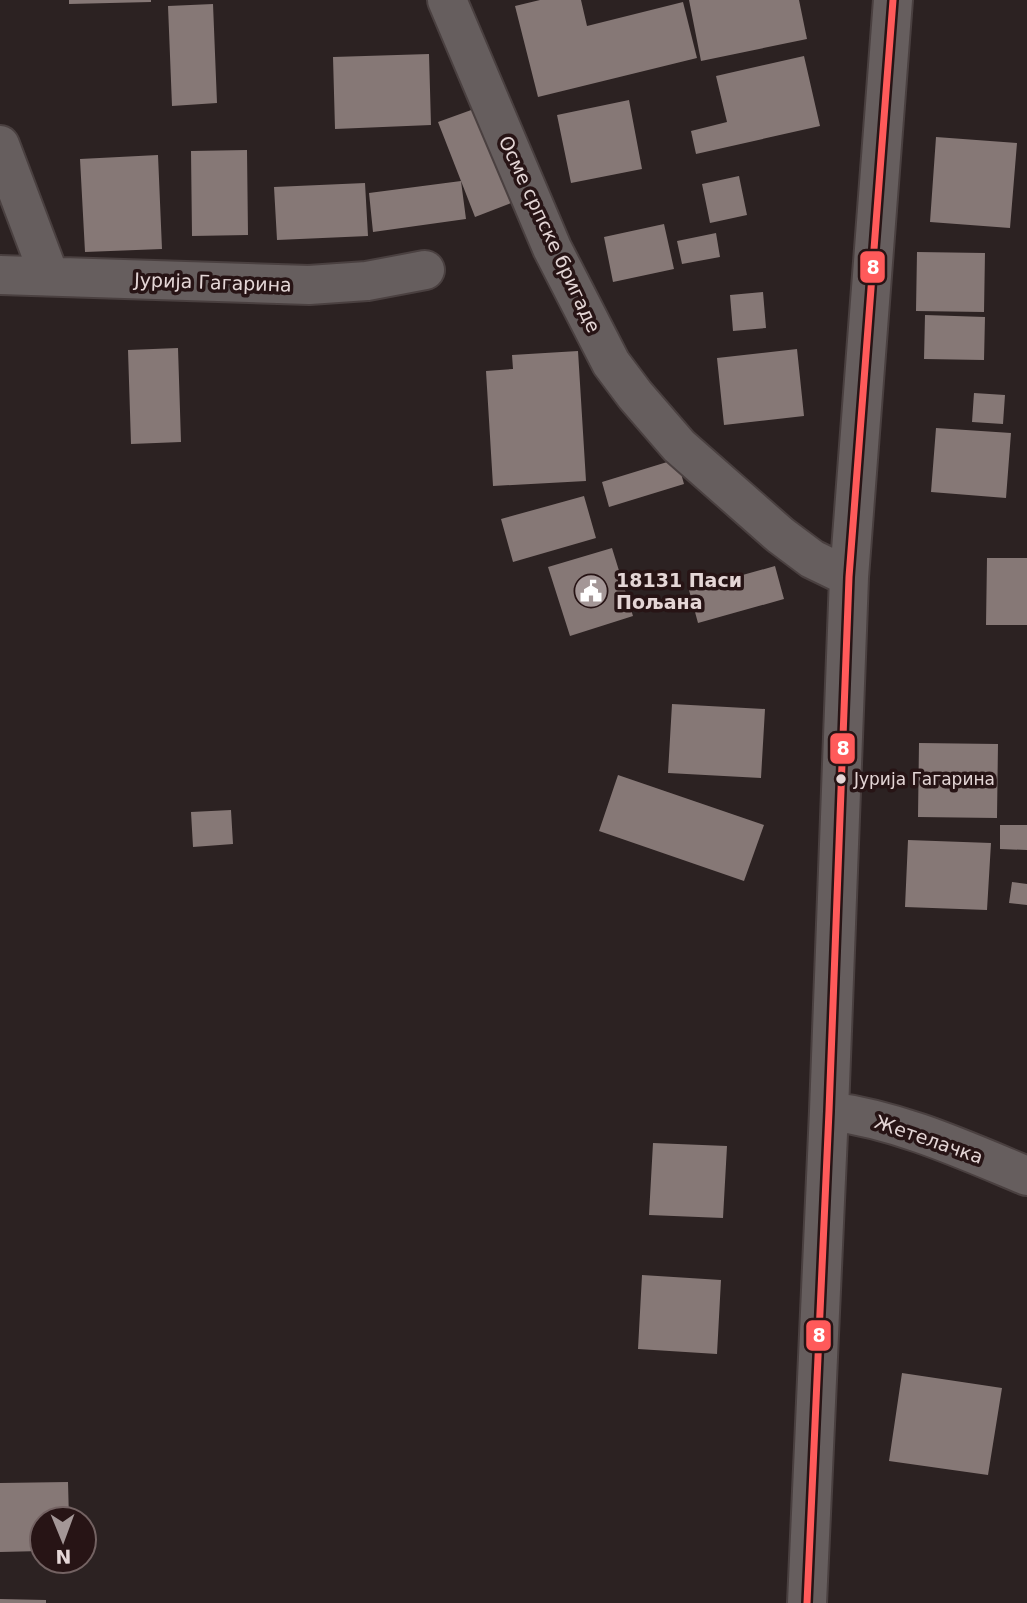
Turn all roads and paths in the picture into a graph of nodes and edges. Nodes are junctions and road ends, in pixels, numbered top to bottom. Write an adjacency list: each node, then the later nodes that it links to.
1 (447, 0): 7 (street, Осме српске бригаде)
2 (893, 0): 7 (street)
3 (0, 145): 6 (street)
4 (425, 270): 6 (street, Јурија Гагарина)
5 (0, 275): 6 (street, Јурија Гагарина)
6 (49, 275)
7 (849, 577): 8 (street)
8 (829, 1111): 9 (street, Жетелачка); 10 (street)
9 (1027, 1176)
10 (807, 1603)

